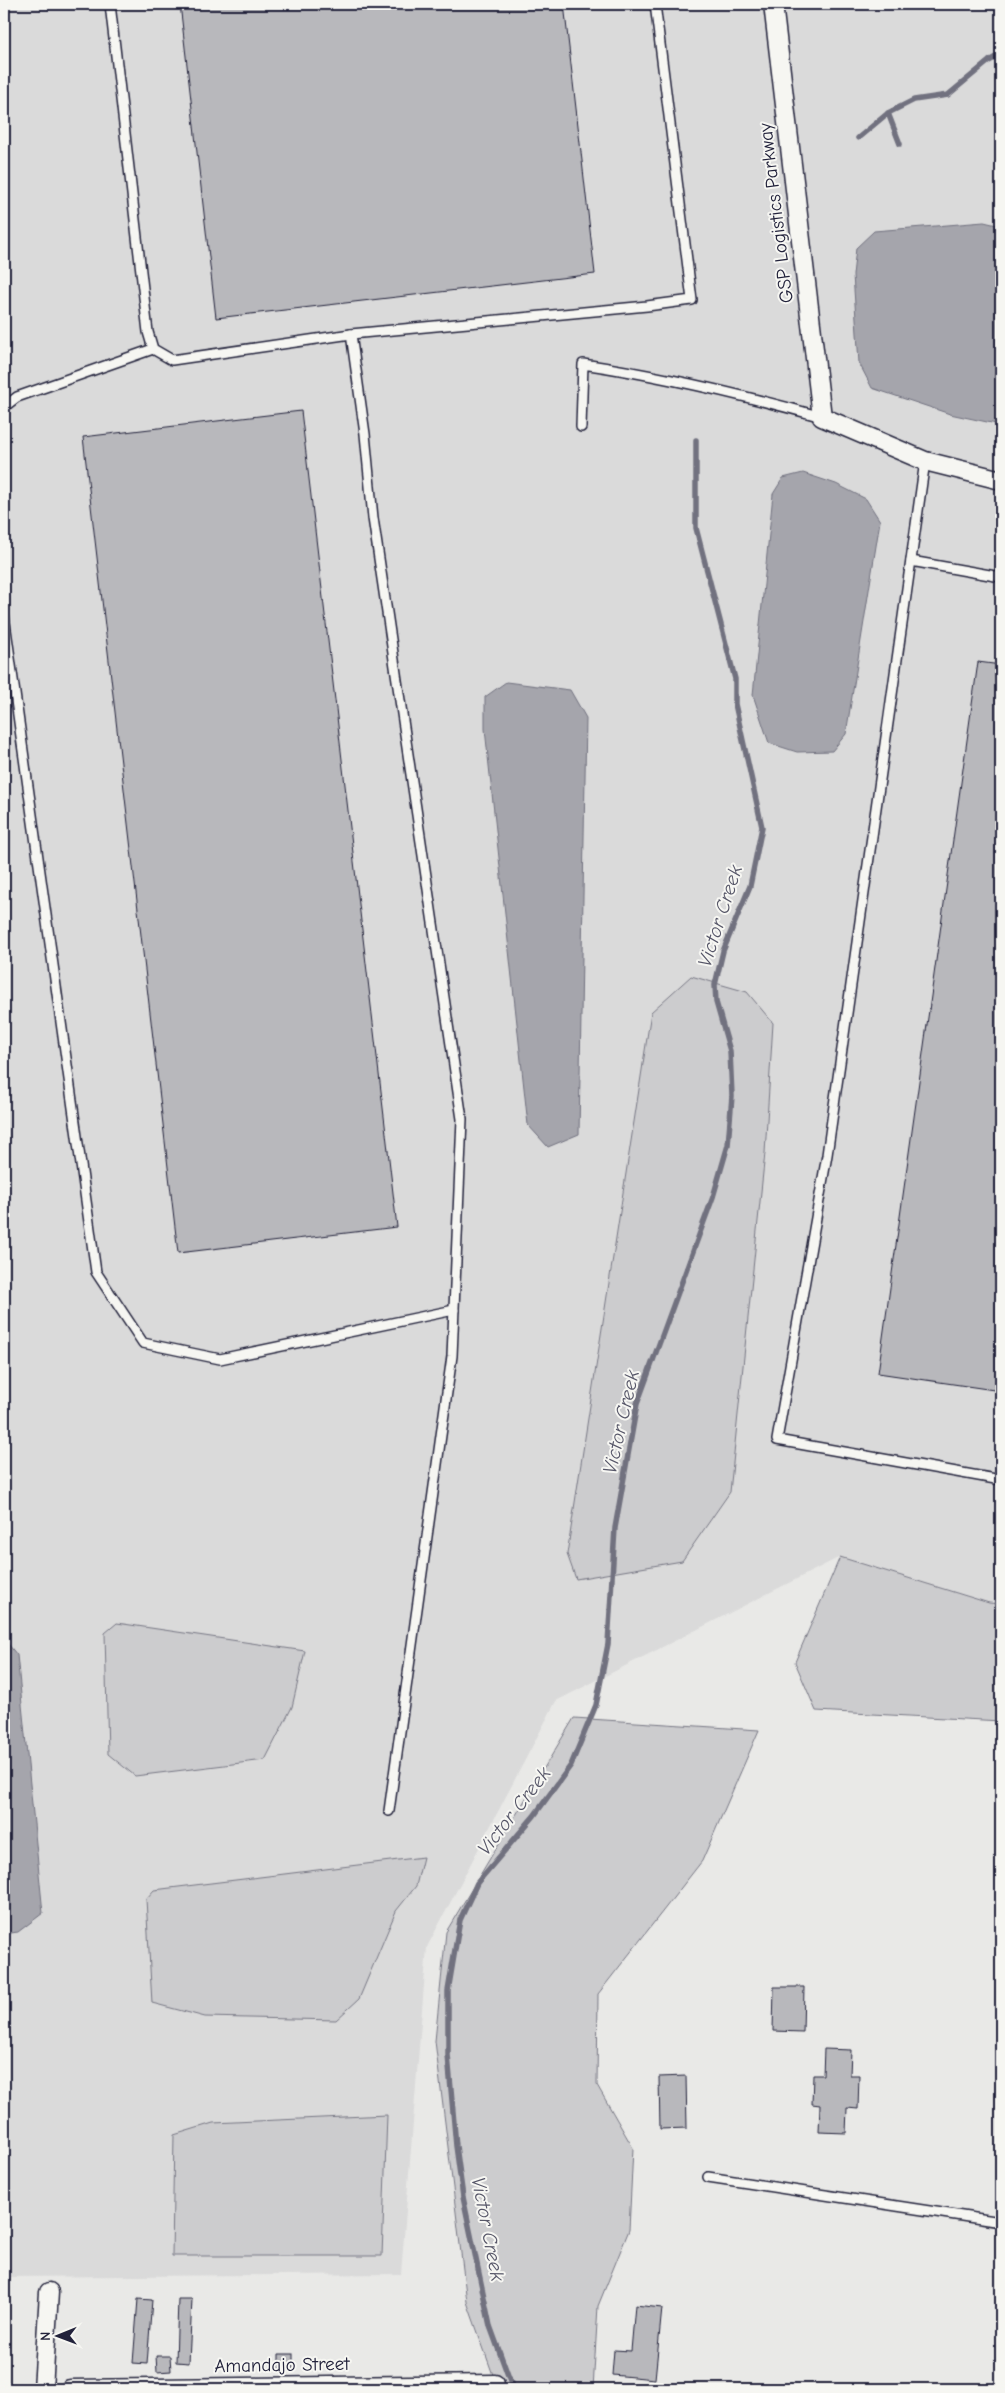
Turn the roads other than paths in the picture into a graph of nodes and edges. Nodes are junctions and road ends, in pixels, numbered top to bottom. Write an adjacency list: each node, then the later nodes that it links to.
1 (110, 4): 5 (lane)
2 (655, 4): 4 (lane)
3 (772, 4): 7 (street, GSP Logistics Parkway)
4 (351, 334): 5 (lane); 14 (lane)
5 (153, 349): 6 (lane)
6 (4, 406)
7 (822, 417): 8 (lane); 9 (street)
8 (581, 427)
9 (925, 461): 10 (street); 11 (lane)
10 (1001, 480)
11 (911, 561): 12 (lane); 15 (lane)
12 (1001, 577)
13 (4, 615): 14 (lane)
14 (454, 1310): 16 (lane)
15 (1001, 1480)
16 (389, 1812)
17 (708, 2177): 18 (lane)
18 (1001, 2222)
19 (49, 2292): 21 (street)
20 (495, 2384): 22 (street, Amandajo Street)
21 (43, 2389)
22 (70, 2389)

